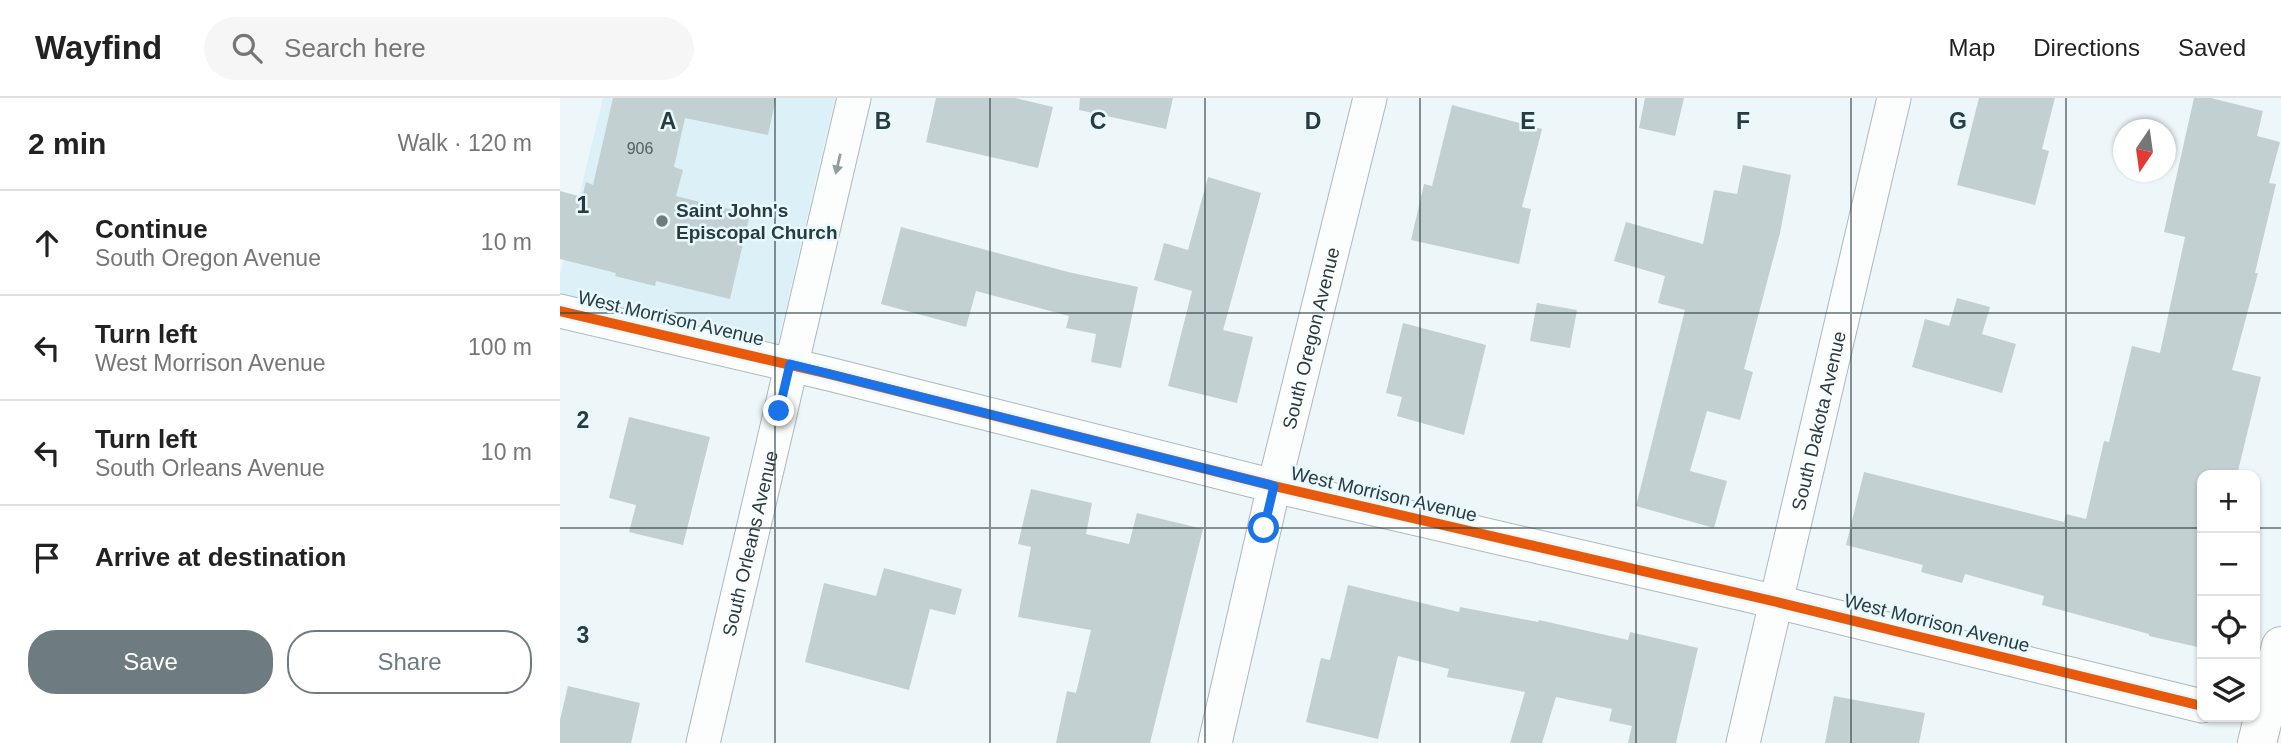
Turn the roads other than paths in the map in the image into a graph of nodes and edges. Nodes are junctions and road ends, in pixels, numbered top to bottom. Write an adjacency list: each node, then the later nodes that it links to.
1 (854, 98): 5 (street, South Orleans Avenue, one-way to 5)
2 (1370, 98): 6 (street, South Oregon Avenue)
3 (1894, 98): 7 (street, South Dakota Avenue)
4 (560, 311): 5 (street, West Morrison Avenue)
5 (790, 364): 6 (street, West Morrison Avenue); 11 (street, South Orleans Avenue)
6 (1274, 486): 7 (street, West Morrison Avenue); 12 (street, South Oregon Avenue)
7 (1777, 602): 9 (street, West Morrison Avenue); 13 (street, South Dakota Avenue)
8 (2281, 646): 10 (street)
9 (2197, 705)
10 (2261, 726)
11 (703, 743)
12 (1215, 743)
13 (1743, 743)

